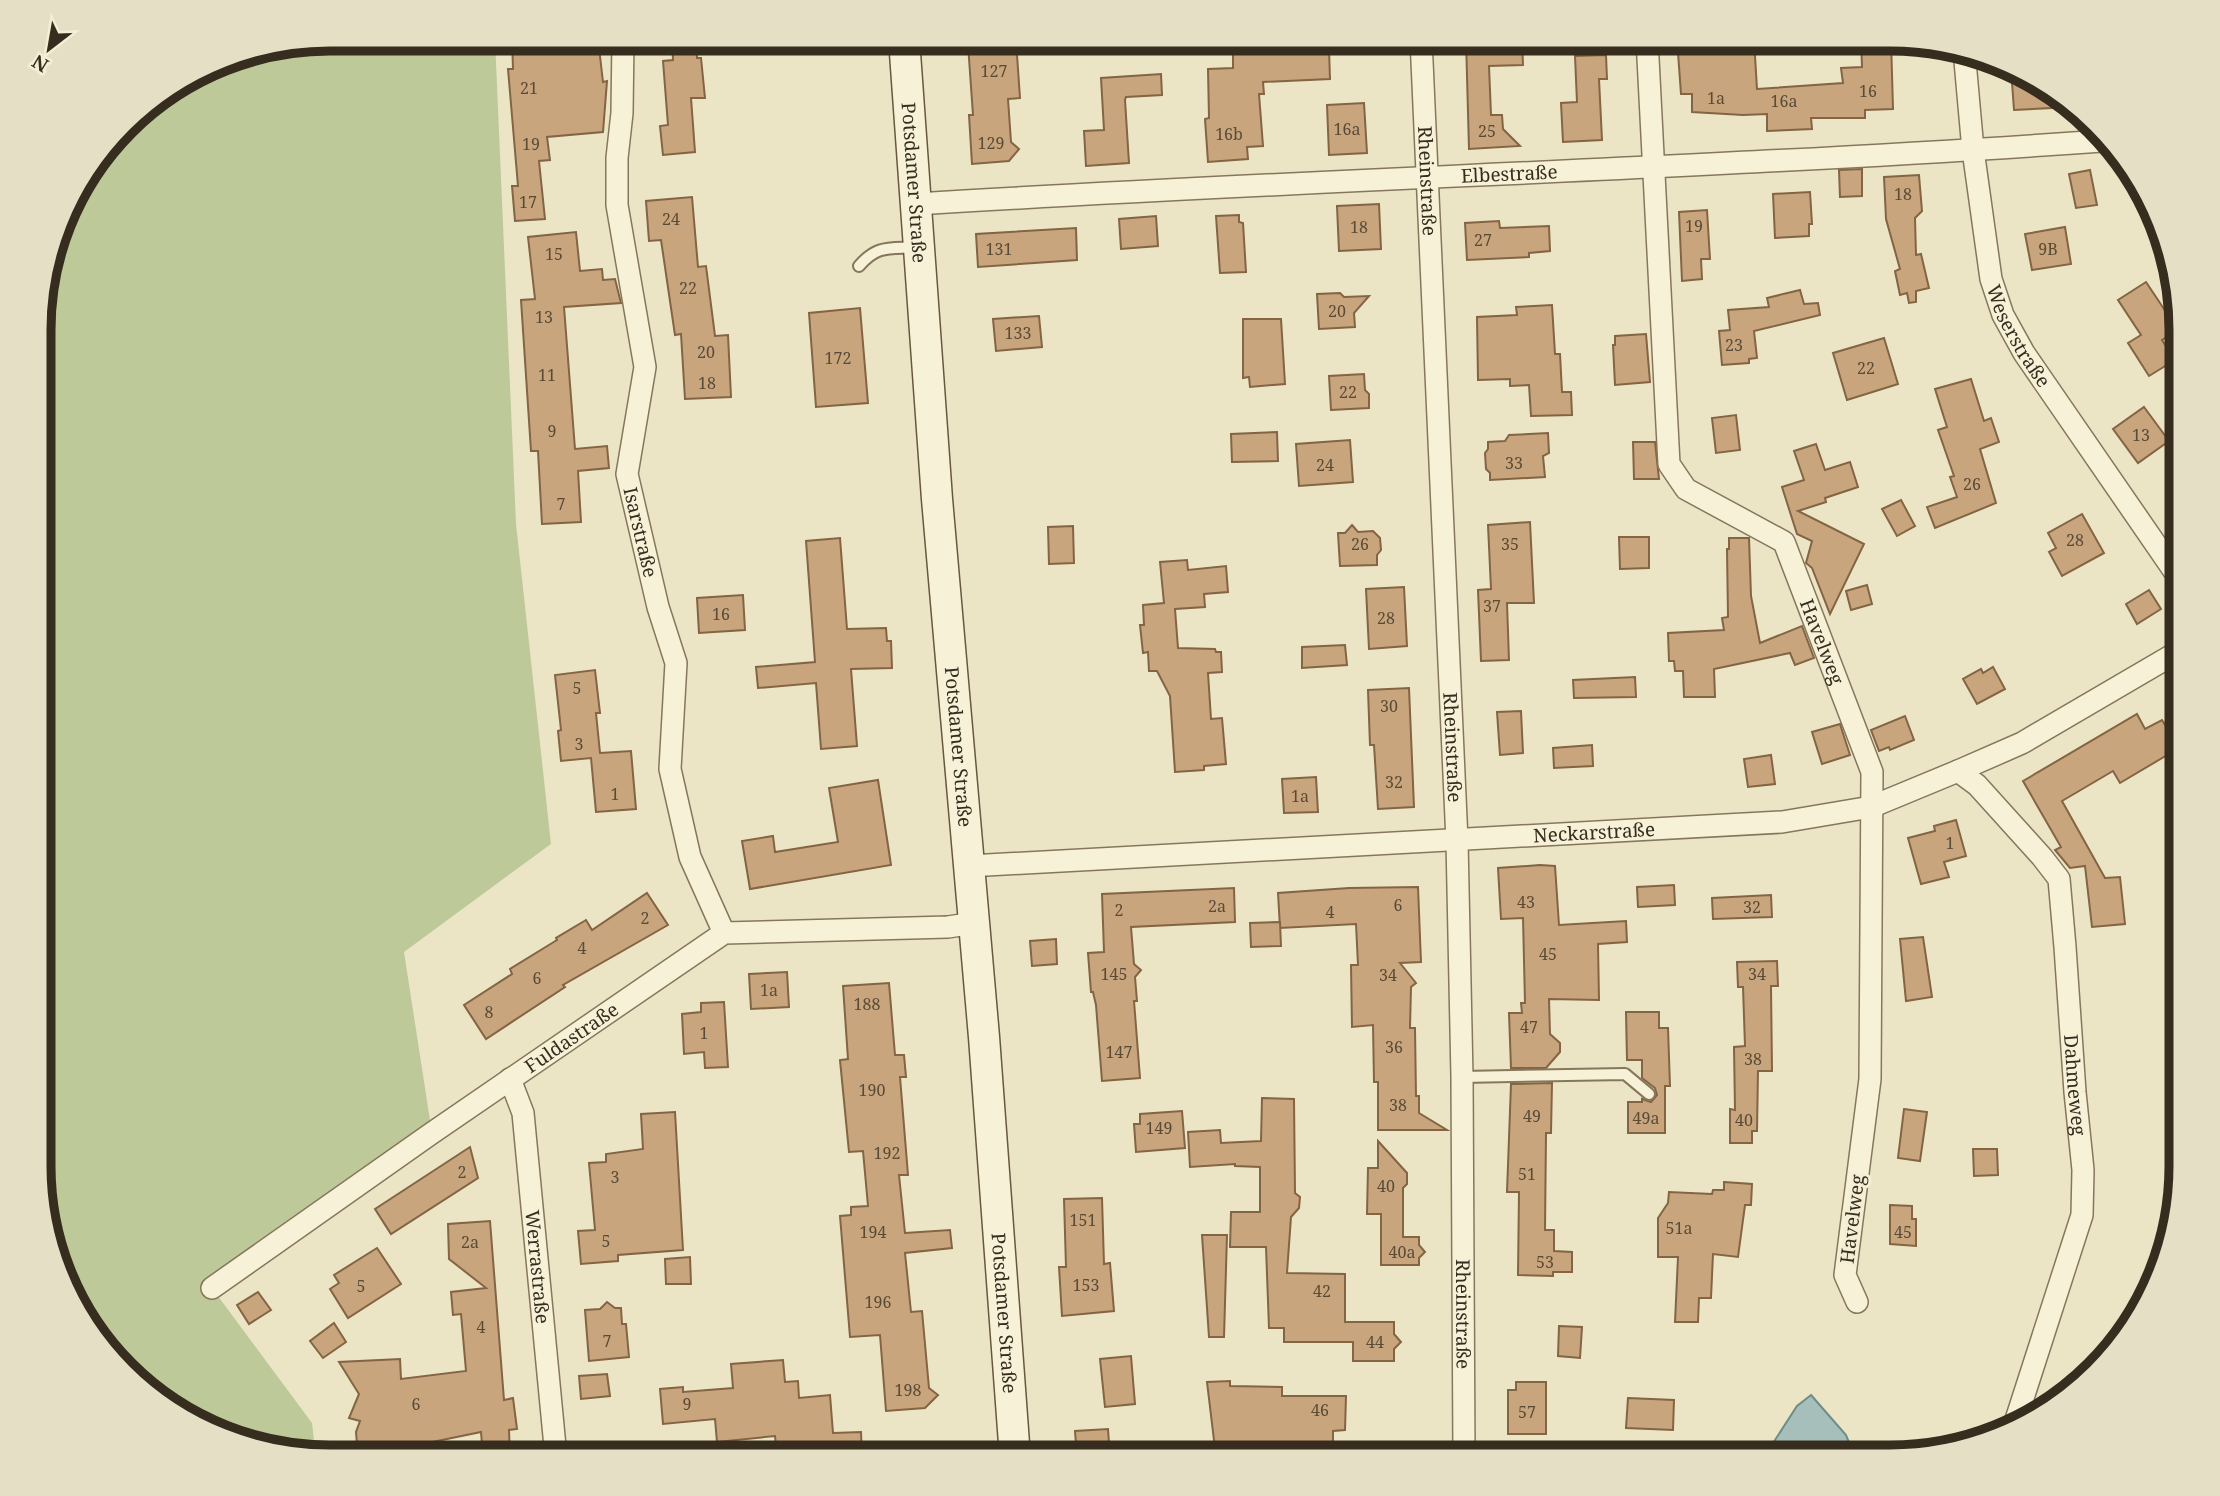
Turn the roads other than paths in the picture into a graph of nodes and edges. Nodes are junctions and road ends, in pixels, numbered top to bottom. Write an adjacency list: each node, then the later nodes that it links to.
1 (623, 51): 20 (street, Isarstraße)
2 (905, 51): 10 (main road, Potsdamer Straße)
3 (1422, 51): 9 (street, Rheinstraße)
4 (1648, 51): 8 (street, Havelweg)
5 (1965, 61): 7 (street, Weserstraße)
6 (2096, 141): 7 (street, Elbestraße)
7 (1973, 150): 8 (street, Elbestraße); 13 (street, Weserstraße)
8 (1654, 168): 9 (street, Elbestraße); 16 (street, Havelweg)
9 (1427, 177): 10 (street, Elbestraße); 17 (street, Rheinstraße)
10 (917, 204): 11 (main road, Potsdamer Straße)
11 (920, 247): 12 (lane); 18 (main road, Potsdamer Straße)
12 (859, 266)
13 (2169, 564)
14 (2169, 657): 15 (street, Neckarstraße)
15 (1958, 771): 16 (street, Neckarstraße); 26 (street, Dahmeweg)
16 (1871, 807): 17 (street, Neckarstraße); 25 (street, Havelweg)
17 (1457, 841): 18 (street, Neckarstraße); 21 (street, Rheinstraße)
18 (969, 866): 19 (main road, Potsdamer Straße)
19 (974, 923): 20 (street); 28 (main road, Potsdamer Straße)
20 (724, 933): 22 (street, Fuldastraße)
21 (1462, 1077): 23 (lane); 29 (street, Rheinstraße)
22 (510, 1079): 24 (street, Fuldastraße); 27 (street, Werrastraße)
23 (1649, 1094)
24 (212, 1288)
25 (1857, 1302)
26 (2018, 1414)
27 (555, 1445)
28 (1014, 1445)
29 (1464, 1445)

